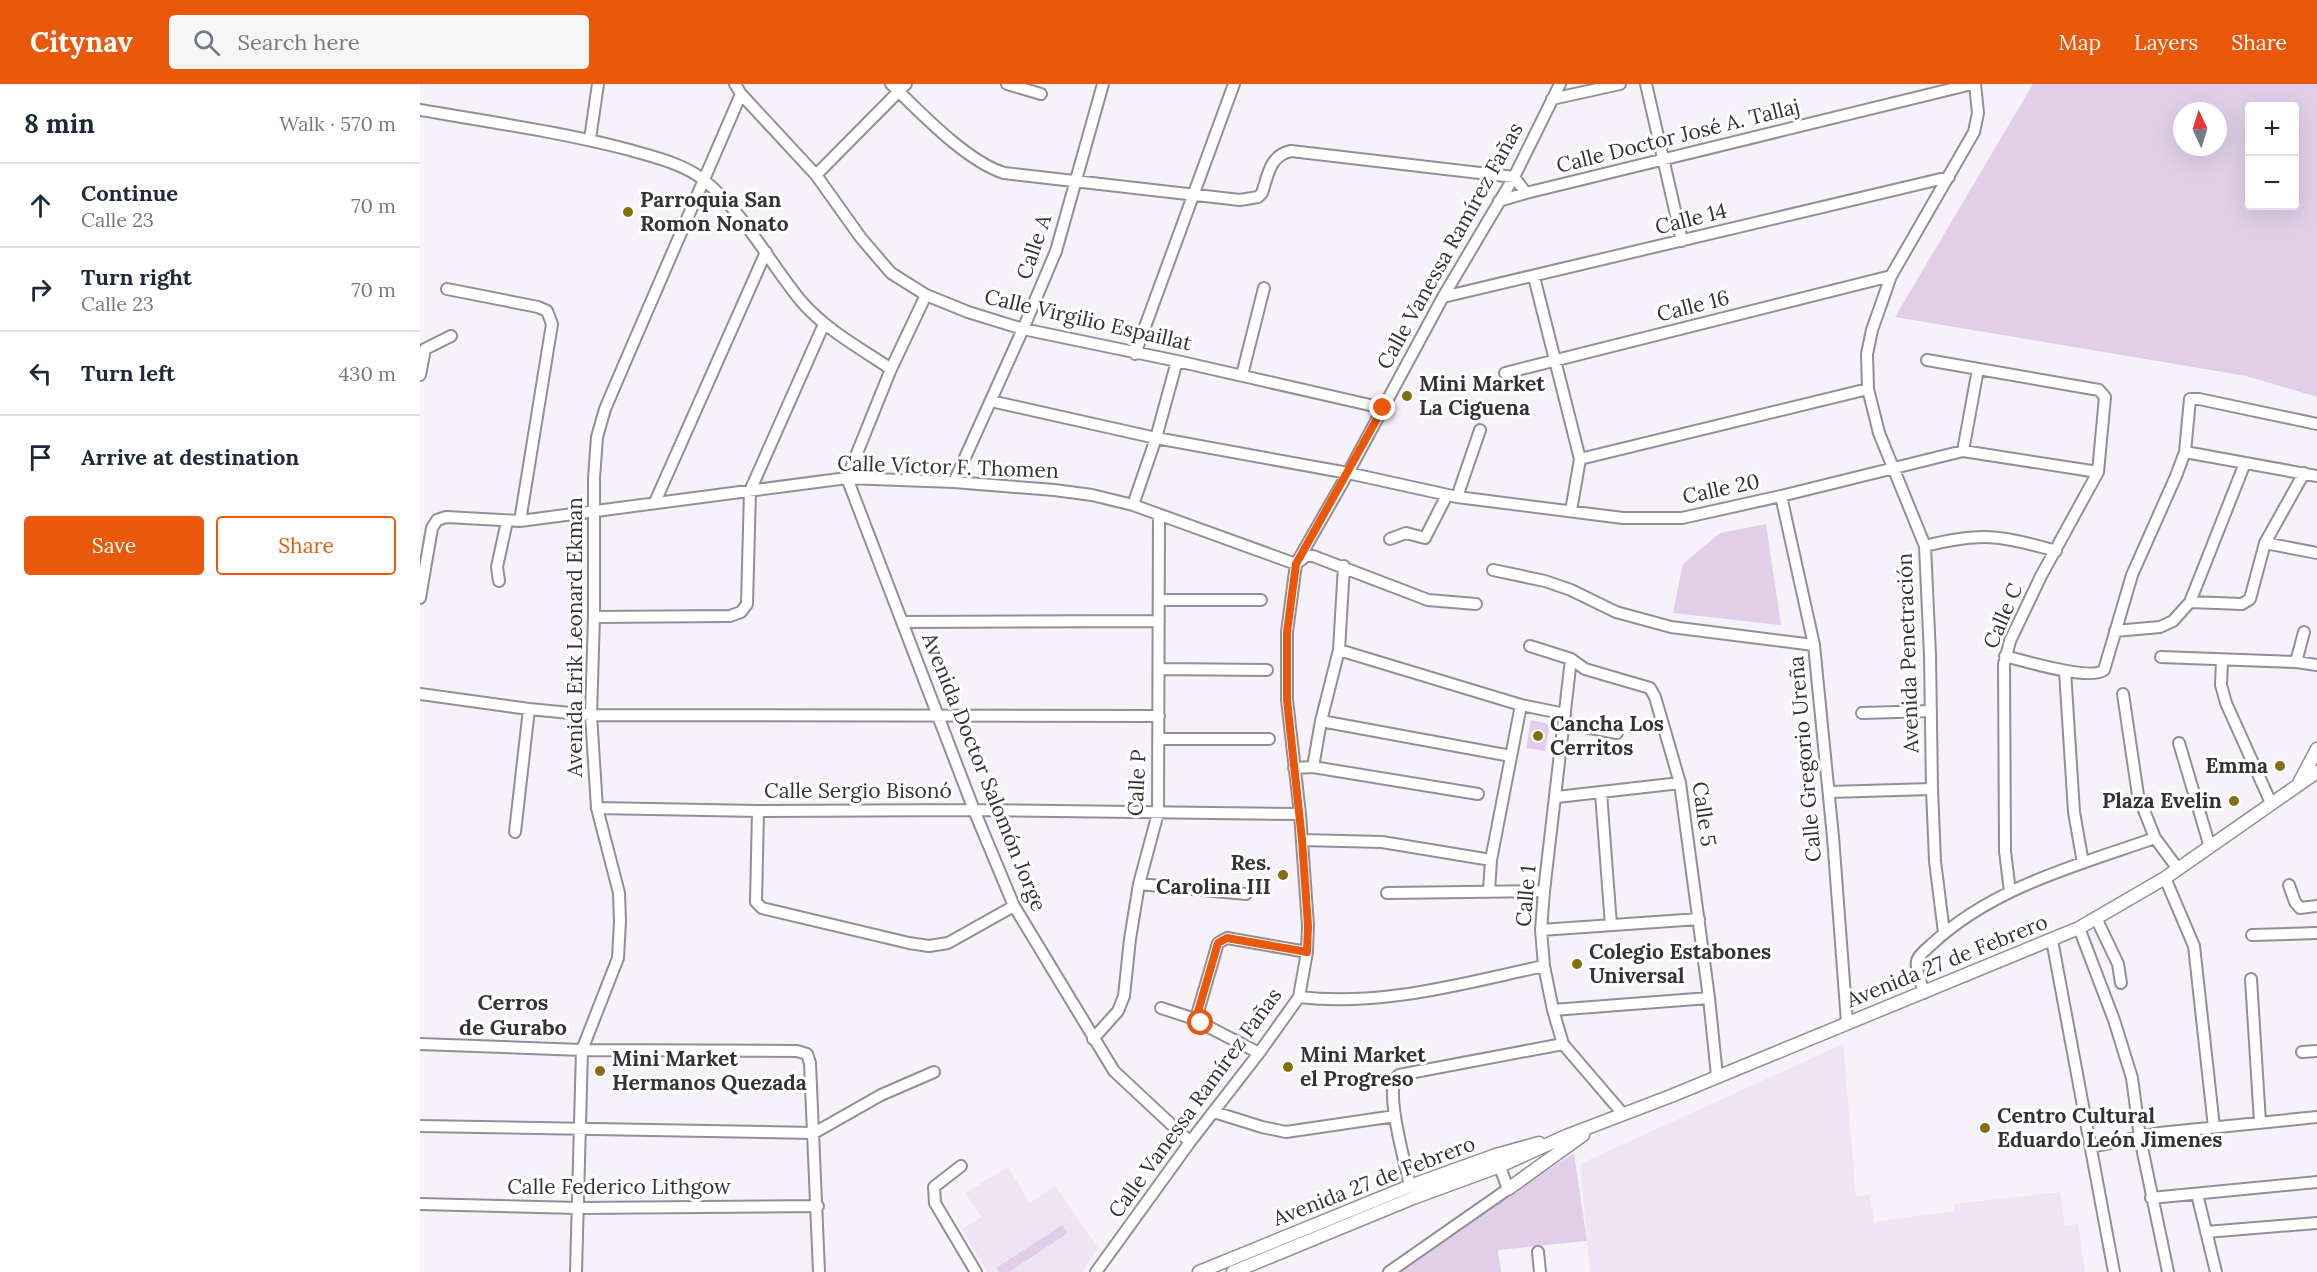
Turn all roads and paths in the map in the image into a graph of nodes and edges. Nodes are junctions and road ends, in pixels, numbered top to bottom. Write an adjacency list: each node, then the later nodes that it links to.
1 (598, 84): 16 (street)
2 (735, 84): 13 (street, Calle Virgilio Espaillat)
3 (1007, 84): 12 (street)
4 (1103, 84): 22 (street, Calle A)
5 (1234, 84): 24 (street)
6 (1560, 84): 14 (street, Calle Vanessa Ramírez Fañas)
7 (1620, 84): 11 (street)
8 (1646, 84): 17 (street)
9 (1973, 84): 17 (street, Calle Doctor José A. Tallaj); 20 (street, Avenida Penetración)
10 (898, 86): 18 (street); 22 (street)
11 (1578, 89): 14 (street)
12 (1041, 93)
13 (741, 94): 18 (street, Calle Virgilio Espaillat); 21 (street, Avenida Erik Leonard Ekman)
14 (1552, 99): 19 (street, Calle Vanessa Ramírez Fañas)
15 (420, 110): 16 (street)
16 (590, 139): 21 (street)
17 (1664, 160): 23 (street, Calle Doctor José A. Tallaj); 26 (street)
18 (816, 175): 32 (street, Calle Virgilio Espaillat)
19 (1514, 177): 23 (street); 24 (street); 25 (street, Calle Vanessa Ramírez Fañas)
20 (1949, 177): 26 (street, Calle 14); 28 (street, Avenida Penetración)
21 (704, 180): 27 (street); 68 (street, Avenida Erik Leonard Ekman)
22 (1075, 183): 24 (street); 35 (street, Calle A)
23 (1526, 193): 25 (street, Calle Doctor José A. Tallaj)
24 (1192, 194): 37 (street)
25 (1499, 201): 33 (street, Calle Vanessa Ramírez Fañas)
26 (1682, 241): 29 (street, Calle 14)
27 (766, 252): 34 (street); 66 (street)
28 (1891, 276): 38 (street, Calle 16); 46 (street, Avenida Penetración)
29 (1534, 277): 33 (street, Calle 14); 38 (street)
30 (1264, 288): 45 (street)
31 (447, 289): 72 (street)
32 (926, 295): 35 (street, Calle Virgilio Espaillat); 41 (street)
33 (1443, 297): 48 (street, Calle Vanessa Ramírez Fañas)
34 (824, 324): 41 (street); 63 (street)
35 (1023, 329): 37 (street, Calle Virgilio Espaillat); 47 (street, Calle A)
36 (451, 336): 44 (street)
37 (1135, 354): 40 (street, Calle Virgilio Espaillat)
38 (1556, 360): 43 (street, Calle 16); 54 (street)
39 (1927, 360): 42 (street)
40 (1177, 361): 45 (street, Calle Virgilio Espaillat); 51 (street)
41 (891, 369): 61 (street)
42 (1978, 369): 52 (street); 57 (street, Calle C)
43 (1505, 373)
44 (420, 375)
45 (1242, 375): 48 (street, Calle Virgilio Espaillat)
46 (1868, 389): 54 (street); 56 (street, Avenida Penetración)
47 (991, 401): 51 (street, Calle 20); 62 (street, Calle A)
48 (1383, 408): 58 (street, Calle Vanessa Ramírez Fañas)
49 (2317, 424): 53 (street)
50 (1480, 430): 64 (street)
51 (1156, 438): 58 (street, Calle 20); 67 (street)
52 (1963, 451): 56 (street, Calle 20); 57 (street, Calle 20)
53 (2185, 452): 55 (street); 90 (street)
54 (1580, 459): 69 (street)
55 (2246, 463): 59 (street); 85 (street)
56 (1893, 470): 65 (street, Calle 20); 75 (street, Avenida Penetración)
57 (2098, 472): 76 (street, Calle C)
58 (1348, 473): 64 (street, Calle 20); 78 (street, Calle Vanessa Ramírez Fañas)
59 (2304, 473): 60 (street); 74 (street)
60 (2317, 476)
61 (847, 478): 62 (street, Calle Víctor F. Thomen); 63 (street, Calle Víctor F. Thomen); 89 (street, Avenida Doctor Salomón Jorge)
62 (954, 482): 67 (street, Calle Víctor F. Thomen)
63 (750, 491): 66 (street, Calle Víctor F. Thomen); 87 (street)
64 (1452, 496): 69 (street, Calle 20); 73 (street)
65 (1781, 496): 69 (street, Calle 20); 92 (street, Calle Gregorio Ureña)
66 (655, 502): 68 (street, Calle Víctor F. Thomen)
67 (1133, 505): 70 (street, Calle Víctor F. Thomen)
68 (594, 511): 72 (street, Calle Víctor F. Thomen); 87 (street, Avenida Erik Leonard Ekman)
69 (1571, 511)
70 (1159, 515): 78 (street, Calle Víctor F. Thomen); 83 (street, Calle P)
71 (507, 521): 72 (street, Calle Víctor F. Thomen); 81 (street); 82 (street, Calle Víctor F. Thomen)
72 (520, 521)
73 (1390, 539)
74 (2265, 543): 77 (street); 85 (street)
75 (1924, 546): 76 (street); 108 (street, Avenida Penetración)
76 (2056, 550): 95 (street, Calle C)
77 (2317, 554)
78 (1296, 564): 79 (street); 122 (street, Calle Vanessa Ramírez Fañas)
79 (1344, 566): 86 (street); 94 (street)
80 (1493, 570): 92 (street)
81 (499, 581)
82 (420, 598)
83 (1159, 600): 84 (street); 88 (street, Calle P)
84 (1262, 600)
85 (2190, 602): 90 (street)
86 (1476, 604)
87 (594, 617): 110 (street, Avenida Erik Leonard Ekman)
88 (1159, 621): 89 (street); 101 (street, Calle P)
89 (902, 622): 111 (street, Avenida Doctor Salomón Jorge)
90 (2115, 631): 103 (street)
91 (2304, 632): 99 (street)
92 (1814, 645): 127 (street, Calle Gregorio Ureña)
93 (1530, 646): 97 (street, Calle 5)
94 (1339, 650): 106 (street); 114 (street)
95 (2005, 656): 103 (street); 149 (street, Calle C)
96 (2161, 657): 98 (street)
97 (1571, 659): 113 (street, Calle 1); 124 (street, Calle 5)
98 (2222, 660): 99 (street); 131 (street)
99 (2296, 662): 100 (street)
100 (2317, 665)
101 (1159, 669): 102 (street); 112 (street, Calle P)
102 (1267, 670)
103 (2065, 671): 142 (street)
104 (420, 694): 107 (street)
105 (2123, 694): 138 (street)
106 (1521, 705): 113 (street); 120 (street)
107 (529, 709): 110 (street); 137 (street)
108 (1931, 711): 109 (street); 126 (street, Avenida Penetración)
109 (1862, 713)
110 (591, 715): 111 (street); 132 (street, Avenida Erik Leonard Ekman)
111 (939, 716): 112 (street); 133 (street, Avenida Doctor Salomón Jorge)
112 (1159, 716): 116 (street, Calle P)
113 (1564, 719): 115 (street); 130 (street, Calle 1)
114 (1321, 721): 120 (street); 121 (street)
115 (1617, 733)
116 (1159, 739): 117 (street); 135 (street, Calle P)
117 (1269, 739)
118 (2179, 743): 140 (street)
119 (2317, 749): 125 (main road)
120 (1511, 756): 141 (street)
121 (1313, 766): 122 (street); 129 (street)
122 (1294, 768): 136 (street, Calle Vanessa Ramírez Fañas)
123 (2317, 772): 125 (main road, Avenida 27 de Febrero)
124 (1680, 783): 128 (street); 155 (street, Calle 5)
125 (2297, 786): 131 (main road, Avenida 27 de Febrero)
126 (1932, 789): 127 (street); 159 (street, Avenida Penetración)
127 (1829, 792): 173 (street, Calle Gregorio Ureña)
128 (1601, 793): 130 (street); 156 (street)
129 (1478, 794)
130 (1557, 797): 148 (street, Calle 1)
131 (2271, 803): 140 (main road, Avenida 27 de Febrero)
132 (597, 808): 134 (street, Calle Sergio Bisonó); 177 (street, Avenida Erik Leonard Ekman)
133 (975, 810): 134 (street, Calle Sergio Bisonó); 135 (street, Calle Sergio Bisonó); 152 (street, Avenida Doctor Salomón Jorge)
134 (758, 811): 152 (street)
135 (1158, 813): 136 (street, Calle Sergio Bisonó); 145 (street, Calle P)
136 (1299, 814): 139 (street, Calle Vanessa Ramírez Fañas)
137 (515, 832)
138 (2155, 838): 142 (street); 143 (street)
139 (1302, 840): 141 (street); 163 (street, Calle Vanessa Ramírez Fañas)
140 (2210, 847): 143 (main road, Avenida 27 de Febrero)
141 (1491, 860): 147 (street)
142 (2083, 863): 149 (street)
143 (2178, 869): 144 (main road, Avenida 27 de Febrero)
144 (2165, 878): 154 (main road, Avenida 27 de Febrero); 190 (street)
145 (1139, 884): 151 (street); 174 (street, Calle P)
146 (2289, 885): 153 (street)
147 (1489, 891): 148 (street); 150 (street)
148 (1544, 891): 158 (street, Calle 1)
149 (2010, 892): 159 (street)
150 (1388, 893)
151 (1245, 894)
152 (1014, 906): 174 (street, Avenida Doctor Salomón Jorge)
153 (2317, 906)
154 (2096, 918): 157 (main road, Avenida 27 de Febrero); 166 (street)
155 (1699, 919): 156 (street); 169 (street, Calle 5)
156 (1611, 925): 158 (street)
157 (2079, 928): 162 (main road, Avenida 27 de Febrero); 193 (street)
158 (1541, 930): 164 (street, Calle 1)
159 (1944, 933): 167 (street)
160 (2317, 933): 161 (street)
161 (2252, 935)
162 (2052, 940): 167 (main road, Avenida 27 de Febrero); 195 (street)
163 (1307, 952): 168 (street, Calle Vanessa Ramírez Fañas); 172 (street)
164 (1544, 966): 168 (street); 171 (street, Calle 1)
165 (2251, 979): 187 (street)
166 (2121, 983)
167 (1924, 993): 173 (main road, Avenida 27 de Febrero)
168 (1299, 997): 180 (street, Calle Vanessa Ramírez Fañas)
169 (1709, 998): 171 (street); 182 (street, Calle 5)
170 (1161, 1008): 172 (street)
171 (1553, 1010): 176 (street, Calle 1)
172 (1198, 1020): 180 (street)
173 (1847, 1022): 182 (main road, Avenida 27 de Febrero)
174 (1093, 1039): 194 (street, Avenida Doctor Salomón Jorge)
175 (420, 1044): 177 (street)
176 (1563, 1044): 184 (street, Calle 1); 185 (street)
177 (582, 1050): 191 (street, Avenida Erik Leonard Ekman); 192 (street)
178 (2317, 1051): 179 (street)
179 (2302, 1052)
180 (1259, 1053): 183 (street, Calle Vanessa Ramírez Fañas)
181 (934, 1072): 192 (street)
182 (1717, 1076): 184 (main road, Avenida 27 de Febrero)
183 (1214, 1112): 185 (street); 194 (street, Calle Vanessa Ramírez Fañas)
184 (1623, 1114): 188 (main road, Avenida 27 de Febrero)
185 (1395, 1116): 199 (street)
186 (2317, 1117): 187 (street)
187 (2260, 1122): 190 (street)
188 (1599, 1124): 196 (main road, Avenida 27 de Febrero); 200 (main road)
189 (420, 1126): 191 (street)
190 (2214, 1127): 193 (street)
191 (579, 1130): 192 (street); 205 (street, Avenida Erik Leonard Ekman)
192 (814, 1133): 204 (street)
193 (2140, 1138): 195 (street); 202 (street)
194 (1190, 1142): 212 (street, Calle Vanessa Ramírez Fañas)
195 (2091, 1147): 217 (street)
196 (1498, 1160): 199 (main road, Avenida 27 de Febrero); 200 (street); 214 (main road, Avenida 27 de Febrero)
197 (962, 1166): 211 (street)
198 (2317, 1182): 201 (street)
199 (1410, 1186): 213 (main road, Avenida 27 de Febrero)
200 (1508, 1189): 215 (street)
201 (2197, 1194): 202 (street); 207 (street)
202 (2151, 1198): 218 (street)
203 (420, 1204): 205 (street, Calle Federico Lithgow)
204 (818, 1206): 205 (street, Calle Federico Lithgow); 210 (street)
205 (578, 1208): 209 (street, Avenida Erik Leonard Ekman)
206 (2317, 1224): 207 (street)
207 (2206, 1232): 219 (street)
208 (1538, 1252): 216 (street)
209 (576, 1272)
210 (819, 1272)
211 (976, 1272)
212 (1096, 1272)
213 (1199, 1272)
214 (1233, 1272)
215 (1389, 1272)
216 (1540, 1272)
217 (2114, 1272)
218 (2168, 1272)
219 (2216, 1272)

